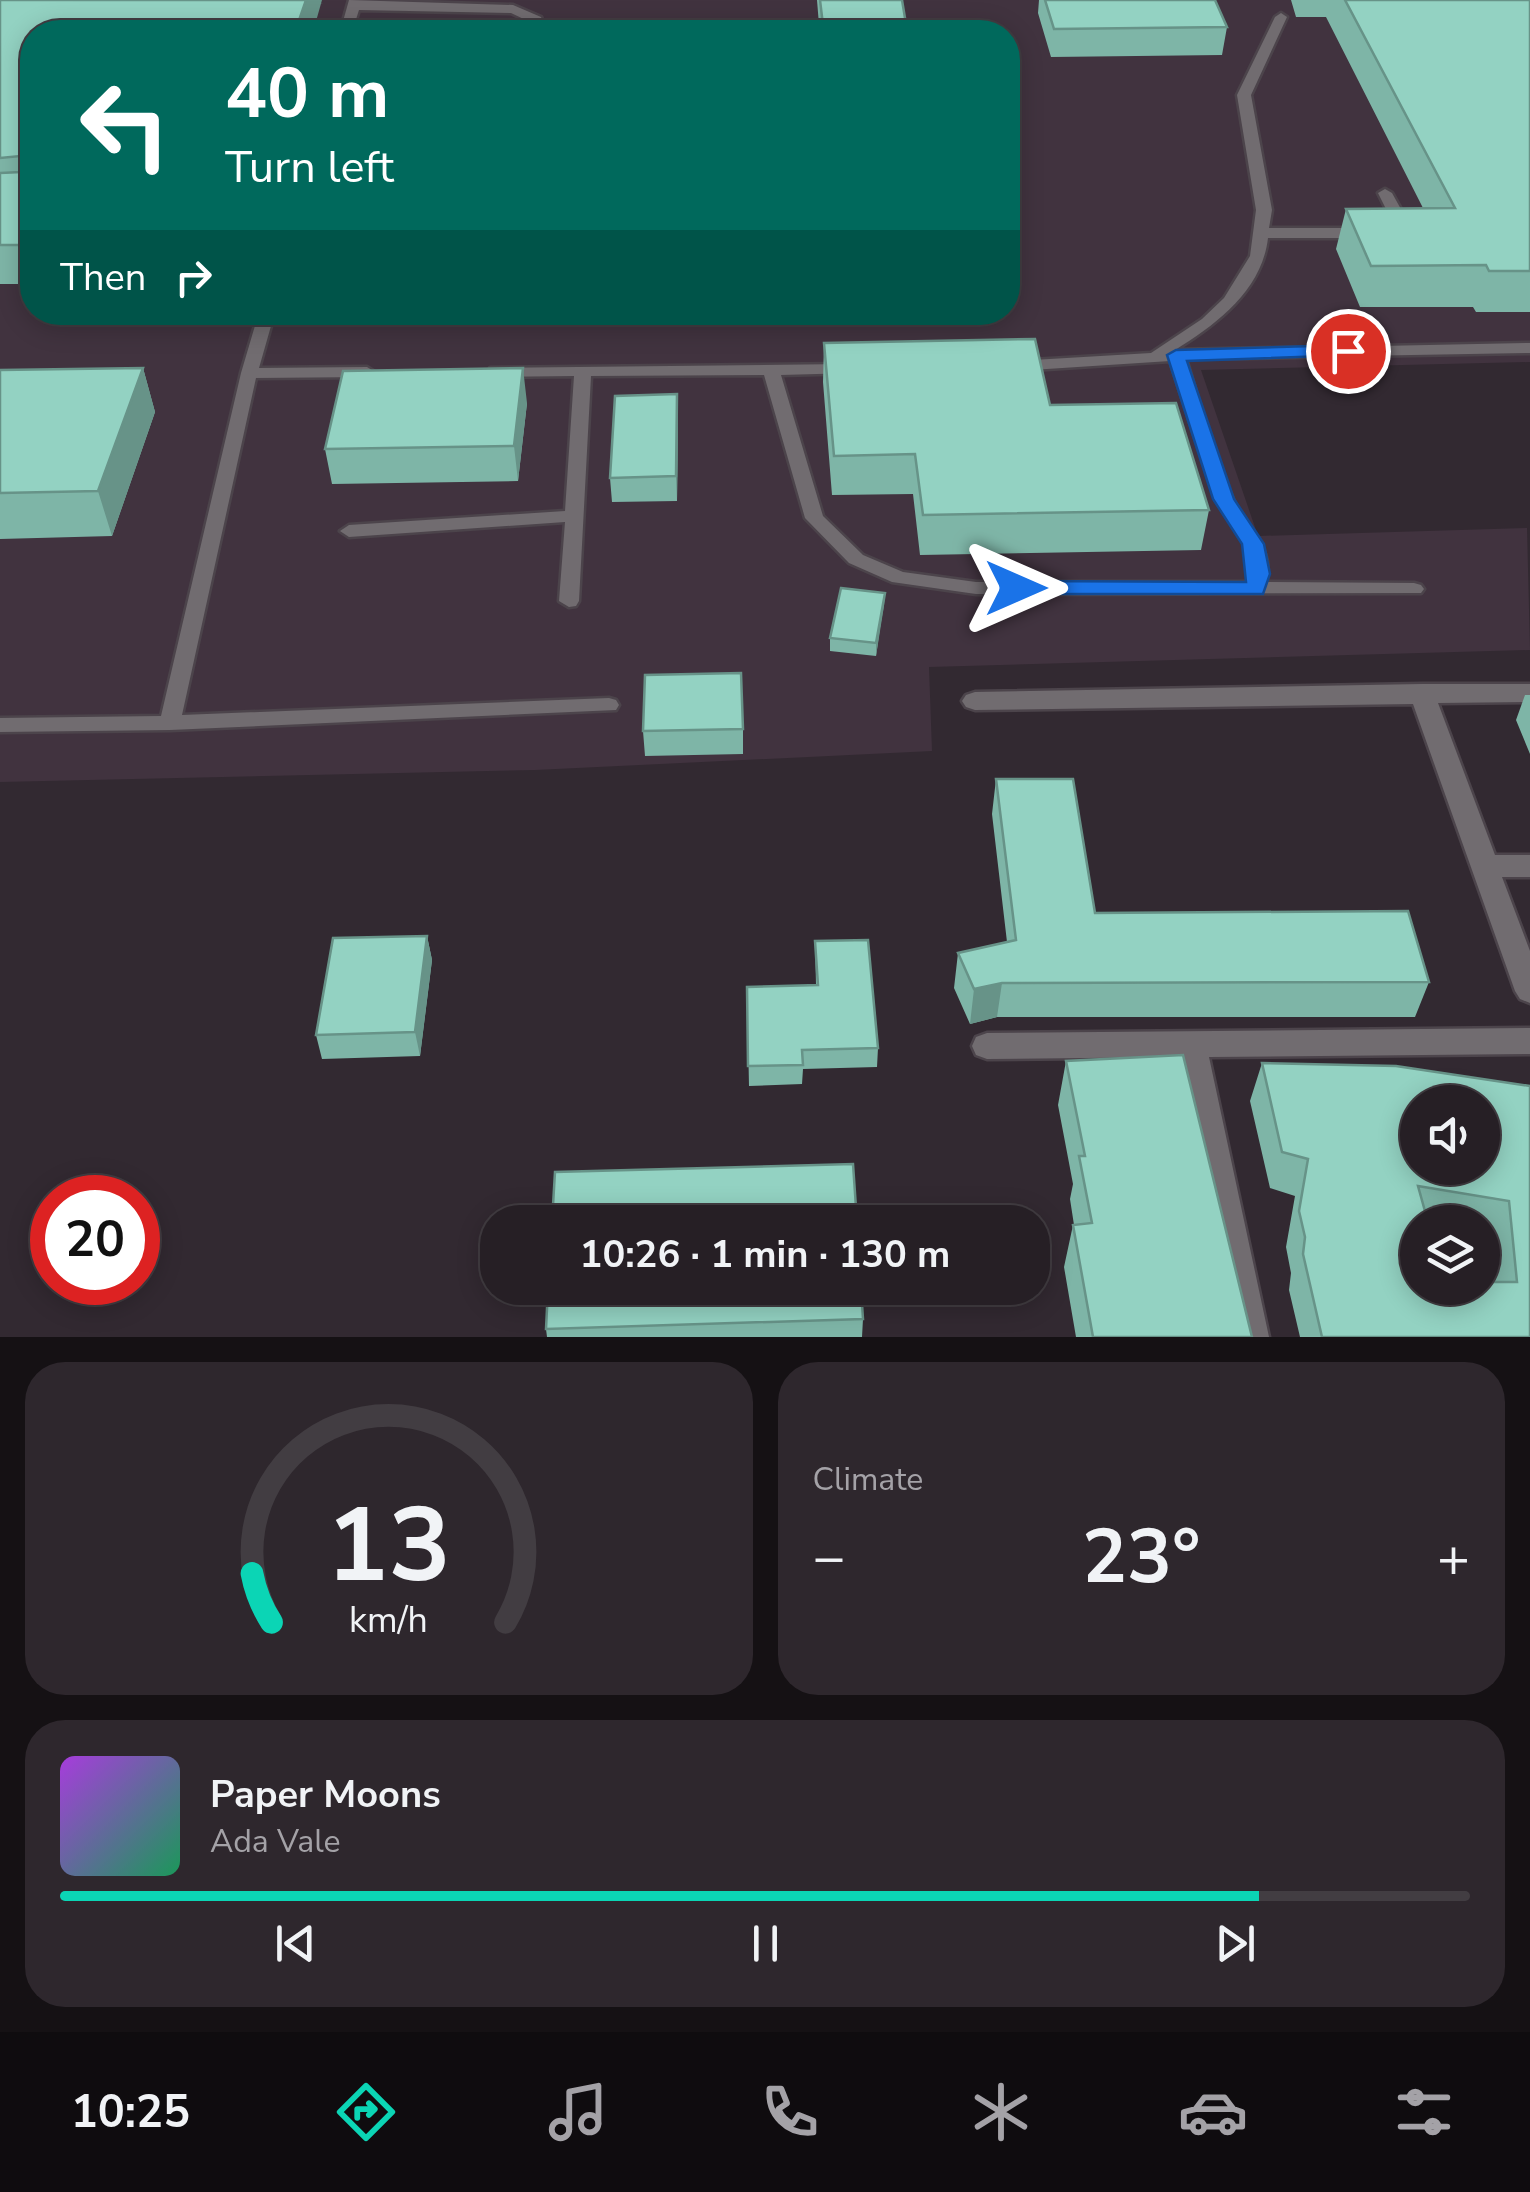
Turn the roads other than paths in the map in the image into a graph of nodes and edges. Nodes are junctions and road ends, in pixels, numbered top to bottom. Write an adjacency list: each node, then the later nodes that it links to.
1 (354, 3): 3 (lane)
2 (1282, 18): 5 (lane)
3 (534, 20)
4 (1384, 193): 5 (lane)
5 (1263, 233): 9 (lane)
6 (263, 325): 16 (lane)
7 (1530, 348): 8 (lane)
8 (1176, 355): 9 (lane); 20 (lane)
9 (1149, 358): 10 (lane)
10 (990, 366)
11 (870, 368): 12 (lane)
12 (771, 370): 15 (lane); 20 (lane)
13 (382, 372): 16 (lane)
14 (476, 372): 15 (lane)
15 (583, 372): 17 (lane)
16 (249, 373): 26 (lane)
17 (574, 516): 18 (lane); 21 (lane)
18 (349, 530)
19 (1414, 588): 20 (lane)
20 (1255, 589)
21 (569, 601)
22 (1422, 693): 23 (street); 24 (street); 28 (street)
23 (1530, 693)
24 (976, 701)
25 (609, 704): 26 (lane)
26 (170, 723): 27 (lane)
27 (0, 726)
28 (1487, 866): 29 (street); 30 (street)
29 (1530, 866)
30 (1530, 991)
31 (1530, 1041): 32 (street)
32 (1191, 1043): 33 (street); 34 (street)
33 (987, 1046)
34 (1252, 1337)

